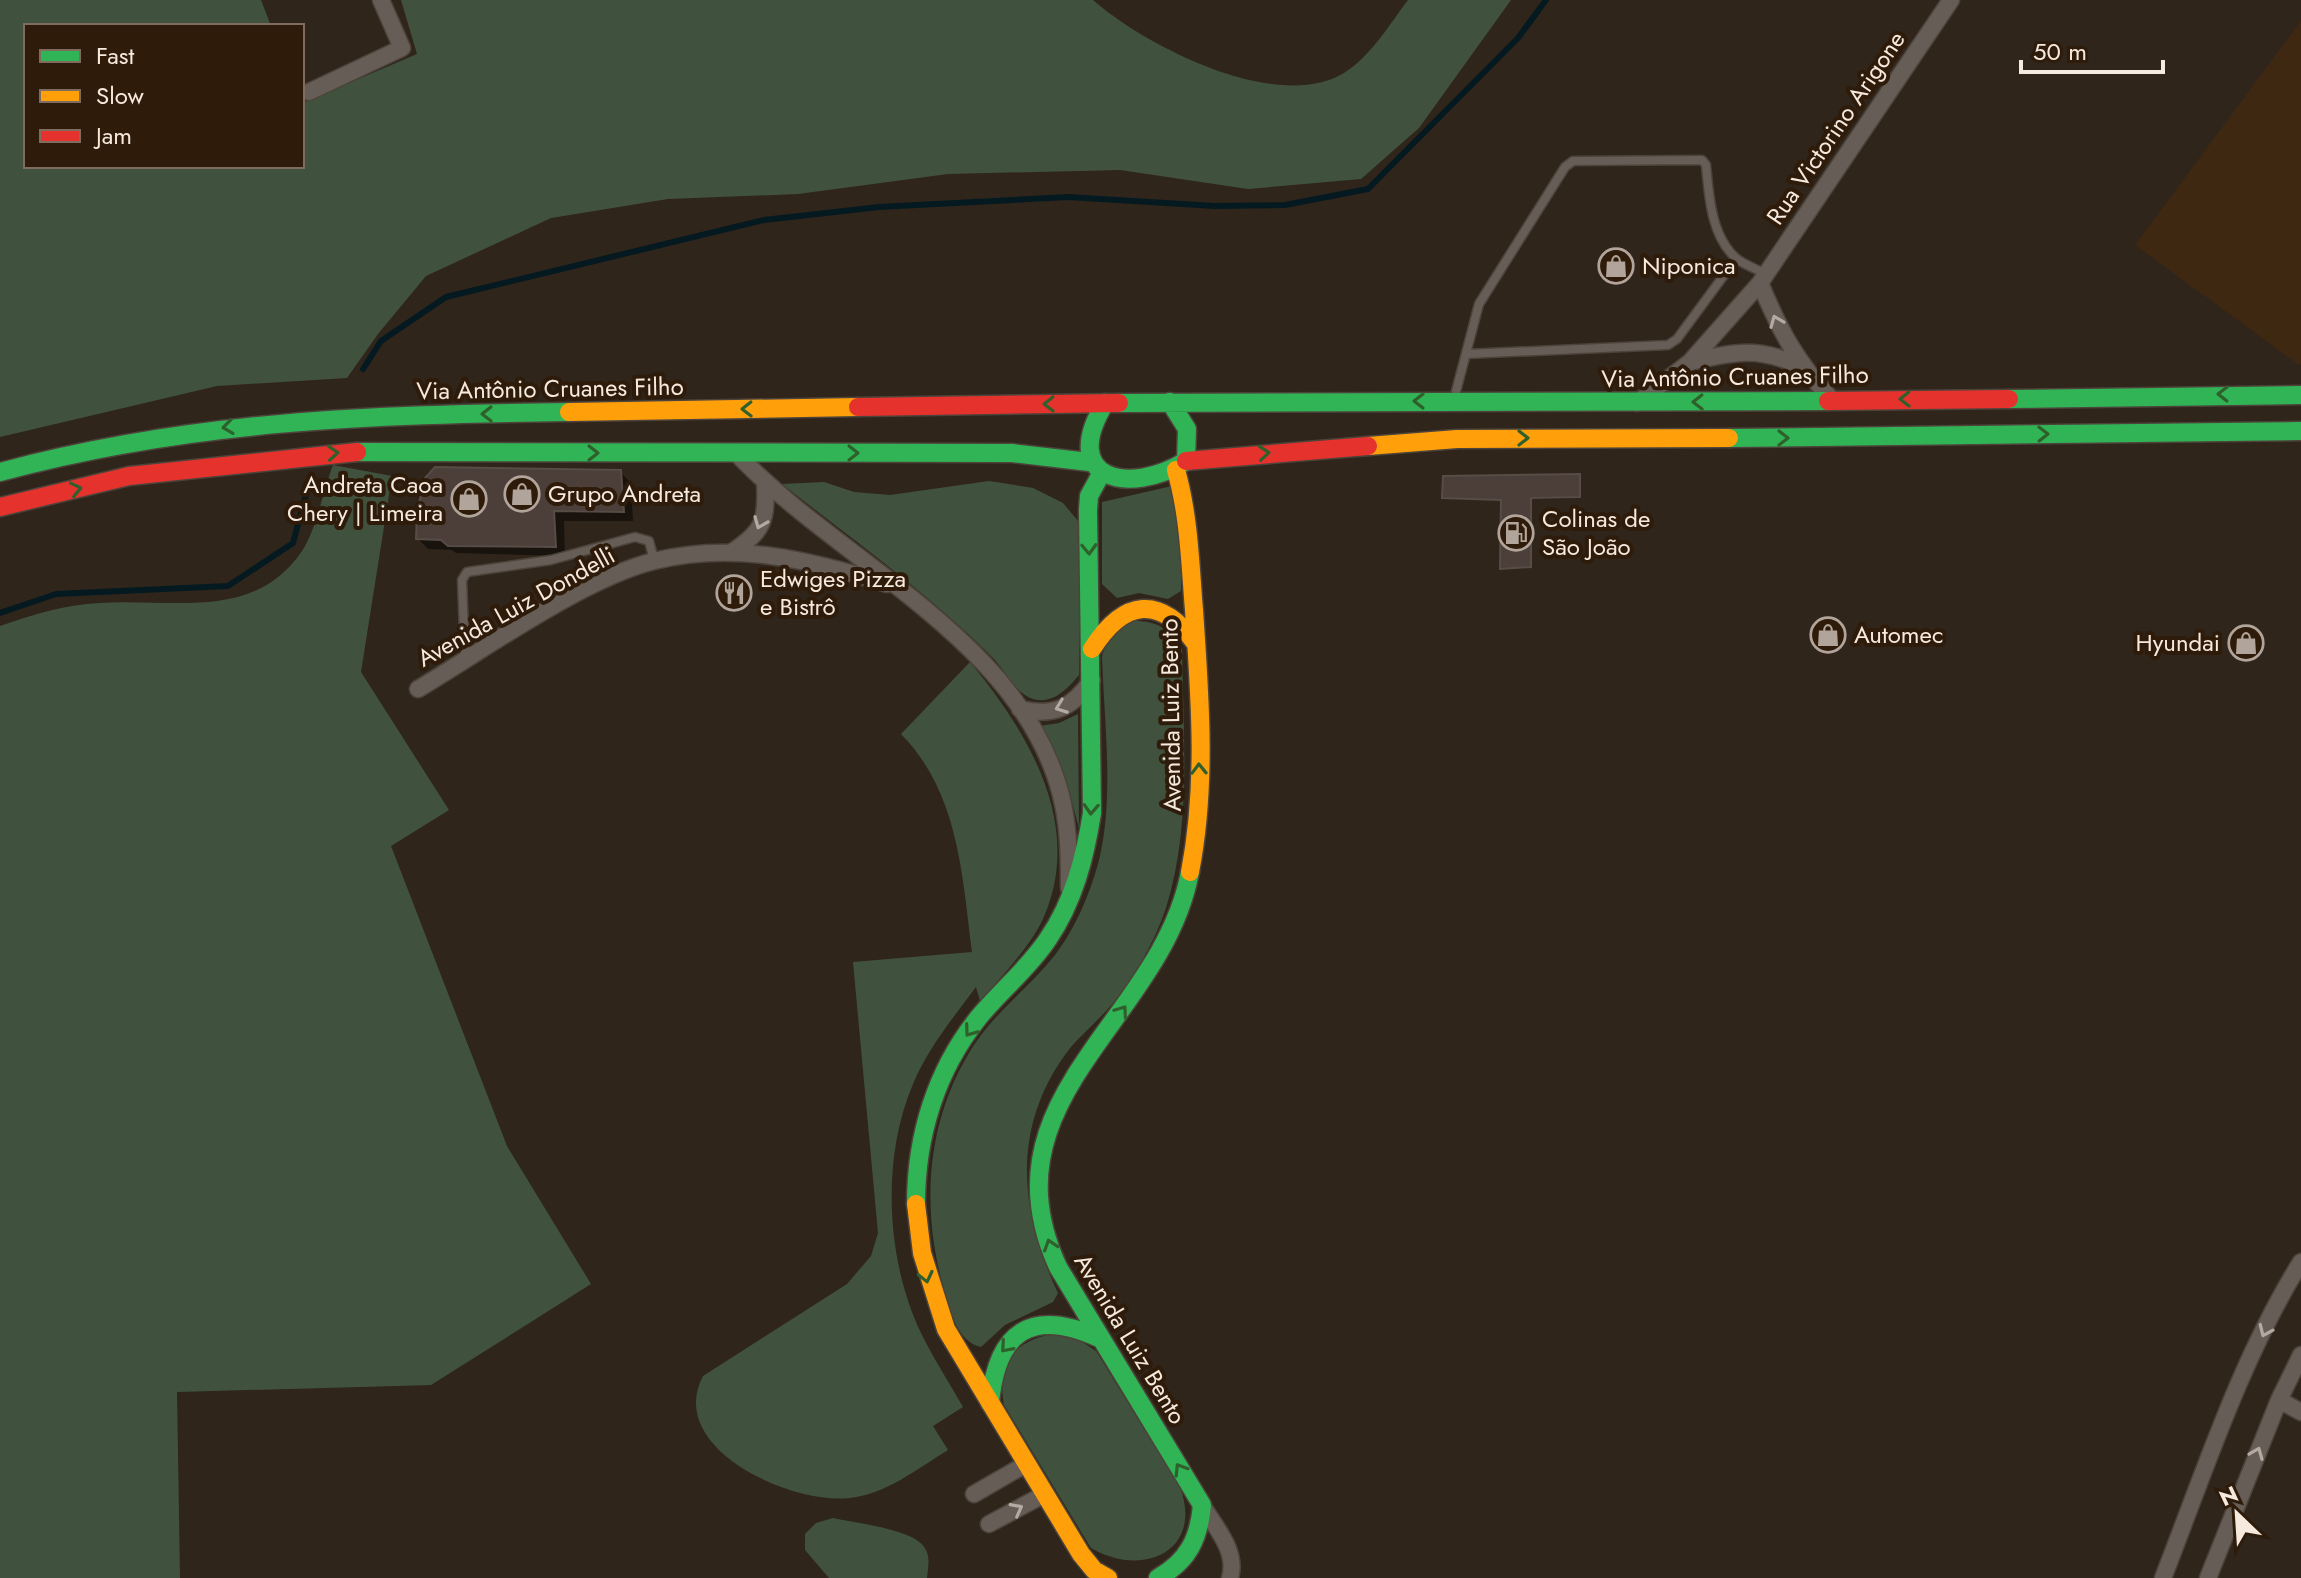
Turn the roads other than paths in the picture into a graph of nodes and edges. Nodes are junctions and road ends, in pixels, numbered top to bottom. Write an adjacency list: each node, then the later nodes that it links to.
1 (381, 0): 3 (street)
2 (1951, 0): 5 (street, Rua Victorino Arigone)
3 (309, 92)
4 (1736, 259): 5 (lane); 6 (lane); 6 (lane)
5 (1763, 278): 7 (street, Rua Victorino Arigone); 8 (street, one-way to 5)
6 (1466, 354): 11 (lane)
7 (1690, 362): 8 (street); 14 (street, Rua Victorino Arigone)
8 (1801, 367): 10 (street)
9 (2301, 395): 10 (main road, Via Antônio Cruanes Filho, one-way to 10)
10 (1832, 400): 14 (main road, Via Antônio Cruanes Filho, one-way to 14)
11 (1454, 401): 12 (main road, Via Antônio Cruanes Filho, one-way to 12); 14 (main road, Via Antônio Cruanes Filho)
12 (1170, 402): 13 (main road); 17 (main road)
13 (1105, 403): 18 (main road); 19 (main road, Via Antônio Cruanes Filho, one-way to 19)
14 (1637, 403)
15 (2301, 431): 17 (main road, one-way to 15)
16 (737, 454): 18 (main road, one-way to 18); 20 (street, Avenida Luiz Dondelli); 21 (main road, one-way to 16)
17 (1181, 465): 18 (main road); 25 (main road, Avenida Luiz Bento)
18 (1095, 468): 26 (main road, one-way to 26)
19 (0, 472)
20 (765, 483): 22 (street, one-way to 22); 24 (street, Avenida Luiz Dondelli)
21 (0, 507)
22 (732, 552): 23 (street, Avenida Luiz Dondelli); 24 (street, Avenida Luiz Dondelli)
23 (654, 561): 27 (street, Avenida Luiz Dondelli); 27 (lane)
24 (896, 587): 30 (street, Avenida Luiz Dondelli)
25 (1197, 645): 26 (main road); 33 (main road, Avenida Luiz Bento, one-way to 25)
26 (1092, 649): 28 (main road)
27 (466, 661): 29 (street, Avenida Luiz Dondelli)
28 (1092, 680): 30 (street, one-way to 30); 31 (main road, one-way to 31)
29 (418, 689)
30 (1020, 709): 31 (street, Avenida Luiz Dondelli)
31 (1069, 902): 36 (main road, one-way to 36)
32 (2301, 1262): 46 (street, one-way to 46)
33 (1100, 1339): 36 (main road, one-way to 36); 41 (main road, Avenida Luiz Bento, one-way to 33)
34 (2301, 1355): 35 (street)
35 (2279, 1400): 37 (street); 47 (street, one-way to 35)
36 (990, 1404): 38 (main road)
37 (2301, 1412)
38 (1026, 1464): 39 (street); 40 (main road)
39 (974, 1494)
40 (1045, 1494): 42 (street, one-way to 40); 43 (main road)
41 (1202, 1505): 44 (main road); 45 (street)
42 (989, 1524)
43 (1108, 1578)
44 (1158, 1578)
45 (1230, 1578)
46 (2163, 1578)
47 (2208, 1578)

